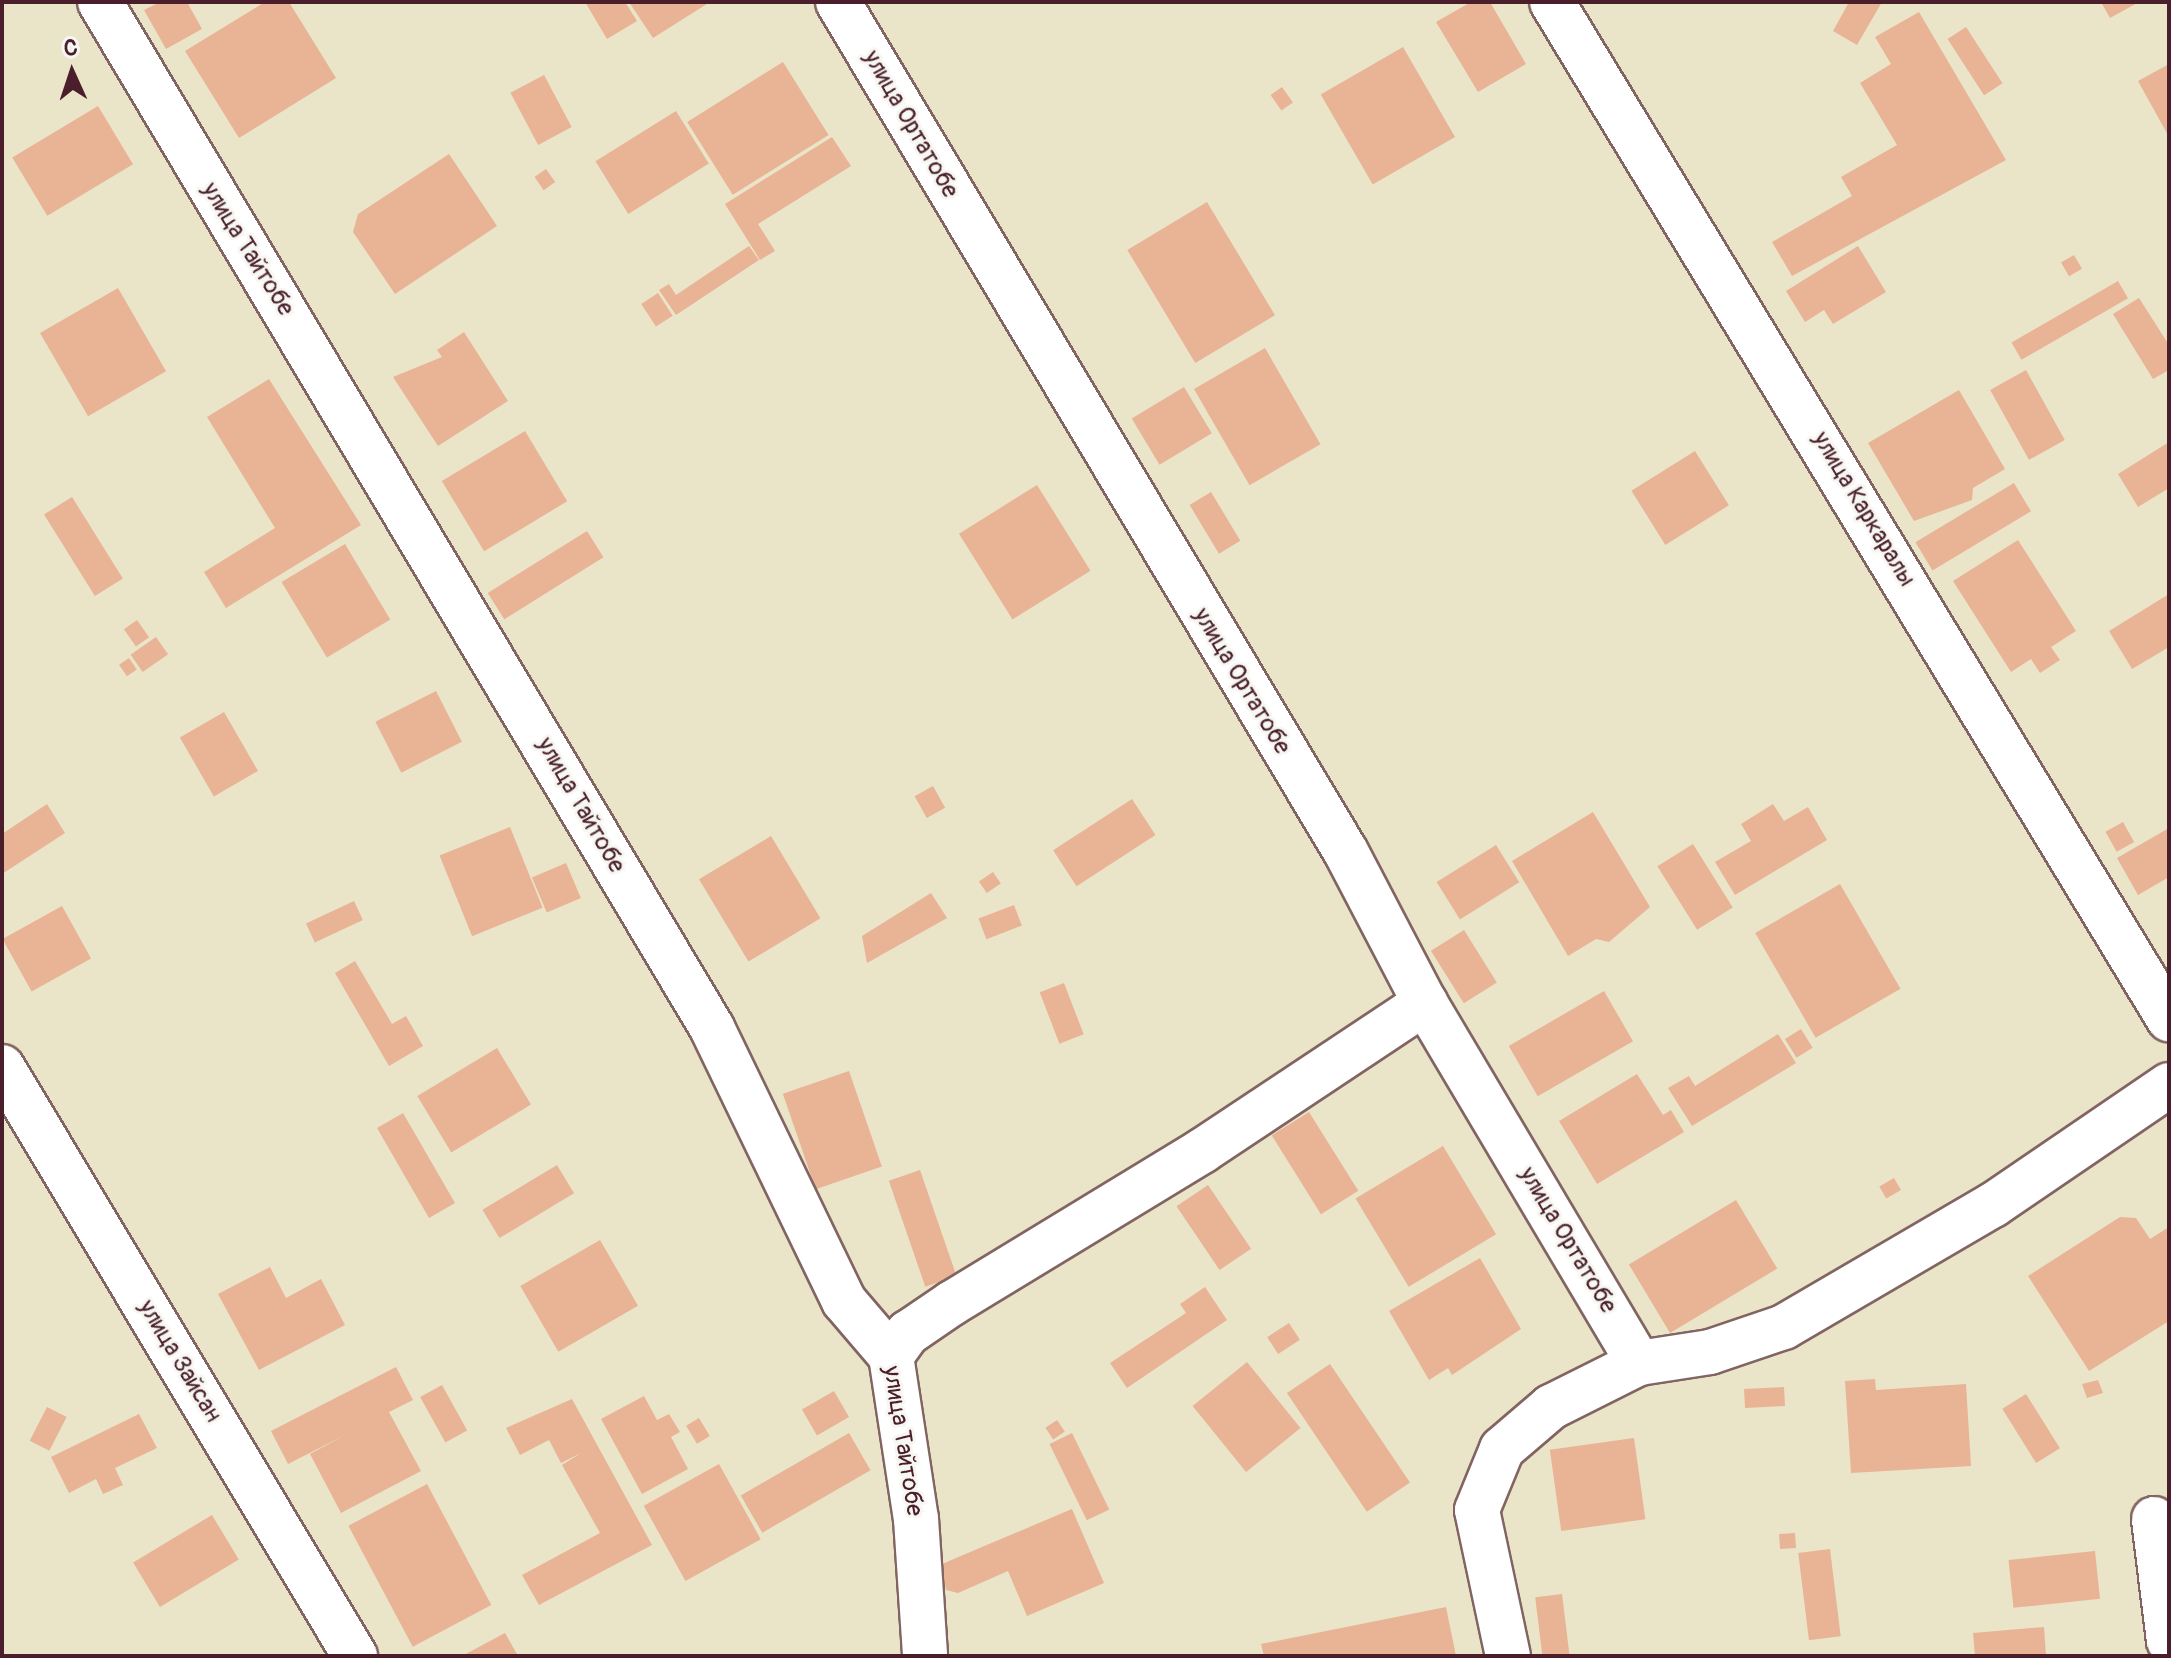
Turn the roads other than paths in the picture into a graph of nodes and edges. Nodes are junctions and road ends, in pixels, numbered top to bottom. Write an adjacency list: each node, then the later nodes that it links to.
1 (100, 2): 8 (street, улица Тайтобе)
2 (838, 2): 4 (street, улица Ортатобе)
3 (1552, 2): 5 (street, улица Каркаралы)
4 (1425, 1003): 8 (street); 9 (street, улица Ортатобе)
5 (2169, 1019)
6 (2, 1067): 12 (street, улица Зайсан)
7 (2169, 1085): 9 (street)
8 (891, 1356): 13 (street, улица Тайтобе)
9 (1639, 1363): 14 (street)
10 (2154, 1519): 11 (street)
11 (2169, 1641)
12 (355, 1656)
13 (925, 1656)
14 (1508, 1656)

